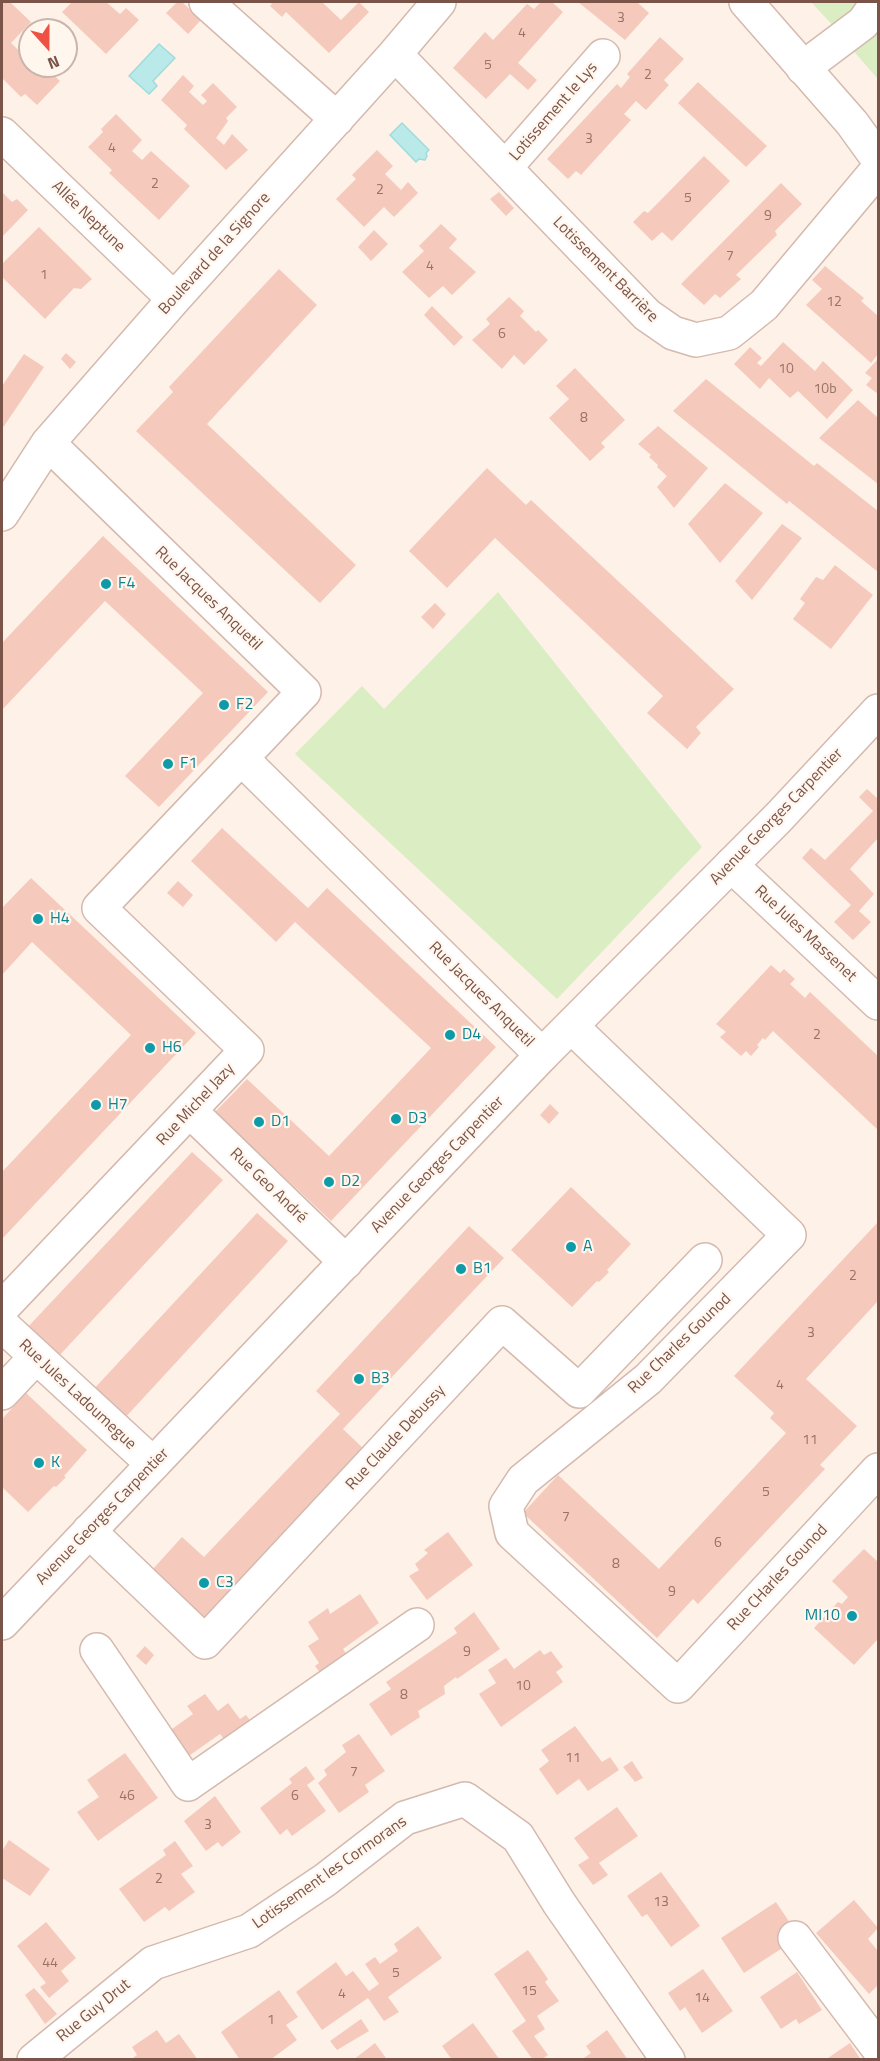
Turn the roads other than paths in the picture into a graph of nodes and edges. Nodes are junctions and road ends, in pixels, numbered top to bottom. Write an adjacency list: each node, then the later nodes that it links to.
1 (206, 2): 8 (street)
2 (439, 2): 5 (street, Boulevard de la Signore)
3 (746, 2): 7 (street)
4 (874, 2): 7 (street)
5 (395, 54): 8 (street, Boulevard de la Signore); 11 (street, Lotissement Barrière)
6 (603, 56): 11 (street, Lotissement le Lys)
7 (803, 68): 10 (street)
8 (337, 119): 13 (street, Boulevard de la Signore)
9 (2, 134): 13 (street, Allée Neptune)
10 (879, 159)
11 (505, 168): 12 (street, Lotissement Barrière)
12 (879, 169)
13 (174, 299): 14 (street, Boulevard de la Signore)
14 (48, 443): 15 (street, Boulevard de la Signore); 17 (street, Rue Jacques Anquetil)
15 (2, 514)
16 (879, 711): 18 (street, Avenue Georges Carpentier)
17 (241, 758): 19 (street, Rue Jacques Anquetil); 22 (street, Rue Jacques Anquetil)
18 (732, 865): 20 (street, Rue Jules Massenet); 21 (street, Avenue Georges Carpentier)
19 (99, 908): 23 (street, Rue Michel Jazy)
20 (879, 1003)
21 (571, 1026): 22 (street, Avenue Georges Carpentier); 36 (street, Rue Charles Gounod)
22 (542, 1055): 25 (street, Avenue Georges Carpentier)
23 (190, 1111): 25 (street, Rue Geo André); 26 (street, Rue Michel Jazy)
24 (705, 1260): 32 (street, Rue Claude Debussy)
25 (345, 1262): 30 (street, Avenue Georges Carpentier)
26 (2, 1308)
27 (2, 1325): 28 (street, Rue Jules Ladoumegue)
28 (36, 1357): 29 (street); 30 (street, Rue Jules Ladoumegue)
29 (2, 1393)
30 (153, 1464): 32 (street, Avenue Georges Carpentier)
31 (879, 1470): 36 (street, Rue CHarles Gounod)
32 (89, 1532): 33 (street, Avenue Georges Carpentier)
33 (3, 1619)
34 (417, 1625): 35 (street)
35 (97, 1650)
36 (678, 1686)
37 (795, 1938): 39 (street)
38 (153, 1963): 40 (street, Rue Guy Drut); 41 (street, Lotissement les Cormorans)
39 (879, 2048)
40 (34, 2060)
41 (668, 2060)

